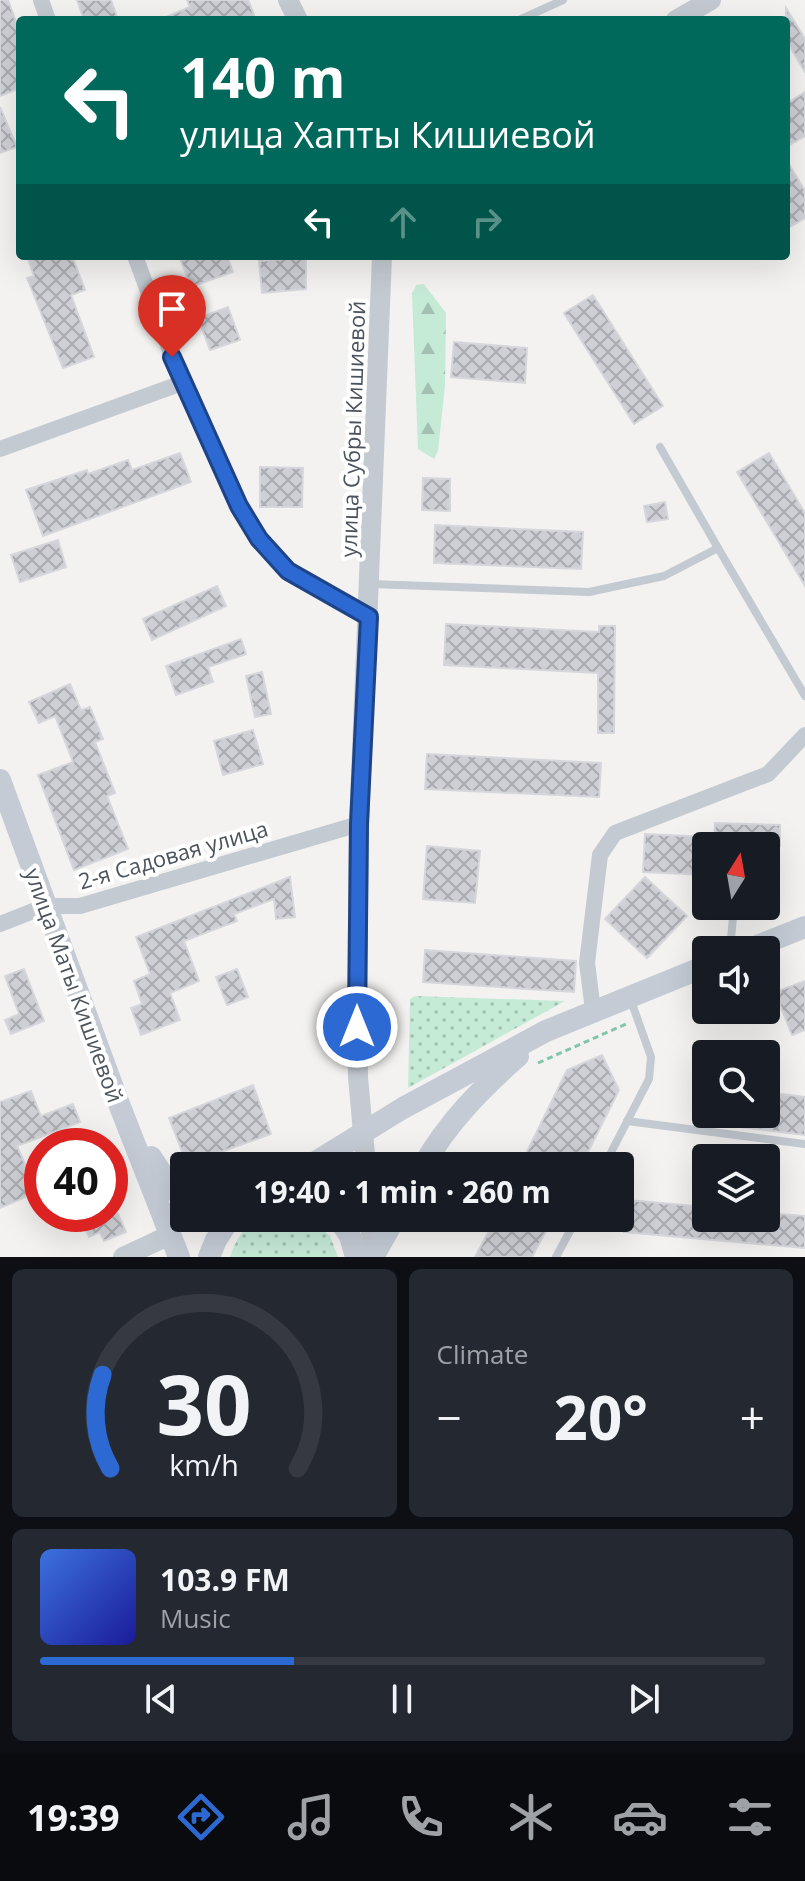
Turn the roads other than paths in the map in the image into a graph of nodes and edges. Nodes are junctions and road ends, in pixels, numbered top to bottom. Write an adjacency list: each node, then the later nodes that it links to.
1 (563, 0): 3 (lane)
2 (711, 0): 4 (street)
3 (528, 16)
4 (683, 16)
5 (136, 260): 7 (street)
6 (382, 260): 11 (street, улица Субры Кишиевой)
7 (182, 383): 9 (street); 12 (street)
8 (660, 447): 10 (lane)
9 (0, 449)
10 (718, 548): 11 (lane); 13 (lane)
11 (370, 584): 12 (street, улица Субры Кишиевой)
12 (369, 617): 16 (street, улица Субры Кишиевой)
13 (805, 696)
14 (805, 735): 23 (street)
15 (0, 780): 17 (main road, улица Маты Кишиевой)
16 (359, 824): 17 (street, 2-я Садовая улица); 27 (street, улица Субры Кишиевой)
17 (46, 906): 18 (street, 2-я Садовая улица); 25 (main road, улица Маты Кишиевой)
18 (0, 924)
19 (805, 927): 20 (main road)
20 (780, 937)
21 (692, 971): 22 (main road)
22 (629, 996): 23 (main road); 26 (lane)
23 (593, 1010): 24 (main road)
24 (546, 1031): 27 (main road); 31 (main road)
25 (119, 1104): 33 (main road); 39 (main road, улица Маты Кишиевой)
26 (627, 1121): 28 (lane); 32 (lane)
27 (363, 1132): 29 (main road); 30 (street, улица Субры Кишиевой)
28 (805, 1144)
29 (331, 1152)
30 (365, 1152)
31 (431, 1152)
32 (611, 1152)
33 (170, 1186)
34 (221, 1232): 42 (main road)
35 (347, 1232): 43 (main road)
36 (371, 1232): 44 (street)
37 (387, 1232): 44 (main road)
38 (569, 1232): 45 (lane)
39 (170, 1235): 40 (street); 41 (main road, улица Маты Кишиевой)
40 (123, 1257)
41 (179, 1257)
42 (209, 1257)
43 (356, 1257)
44 (373, 1257)
45 (556, 1257)

